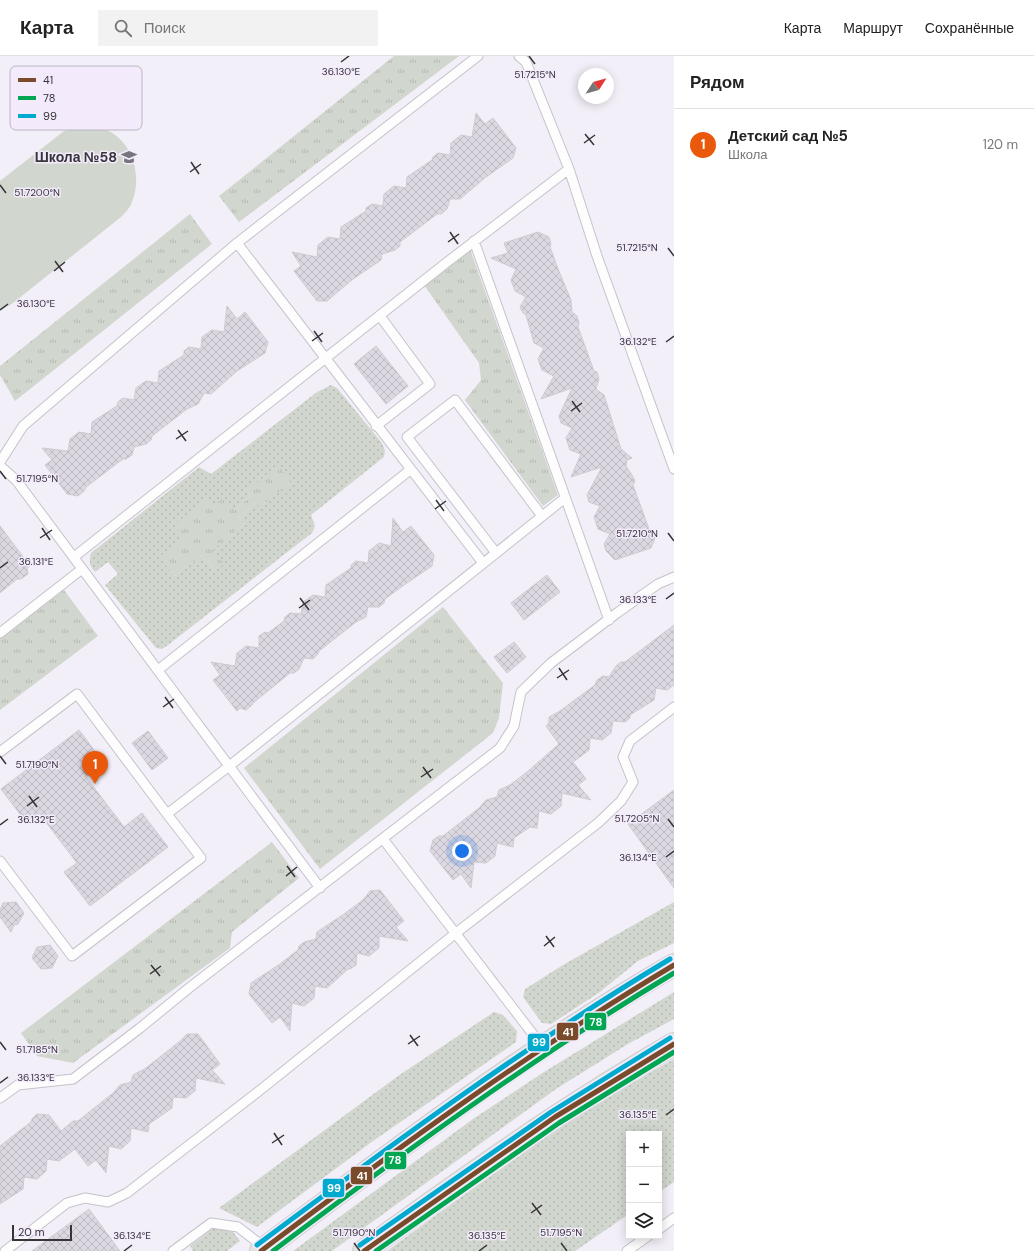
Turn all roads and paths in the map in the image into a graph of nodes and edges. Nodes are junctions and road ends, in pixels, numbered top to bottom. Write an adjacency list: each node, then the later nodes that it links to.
1 (478, 56): 5 (lane)
2 (520, 56): 3 (lane)
3 (569, 169): 4 (lane); 11 (lane)
4 (474, 242): 6 (lane); 13 (lane)
5 (237, 243): 7 (lane); 9 (lane)
6 (380, 316): 7 (lane); 8 (lane)
7 (325, 360): 8 (lane); 16 (lane)
8 (376, 426): 12 (lane)
9 (0, 462)
10 (0, 466): 16 (lane)
11 (674, 468)
12 (410, 470): 17 (lane); 22 (lane)
13 (565, 498): 14 (lane); 20 (lane)
14 (542, 516): 15 (lane); 15 (lane)
15 (496, 552): 17 (lane)
16 (74, 557): 18 (lane)
17 (483, 563): 25 (lane)
18 (82, 569): 21 (lane); 22 (lane)
19 (674, 577): 20 (lane)
20 (609, 620): 27 (lane)
21 (0, 633)
22 (158, 670): 25 (lane)
23 (674, 707): 30 (lane)
24 (0, 752): 26 (lane)
25 (228, 767): 26 (lane); 29 (lane)
26 (167, 814): 28 (lane)
27 (383, 839): 29 (lane); 30 (lane)
28 (0, 861)
29 (320, 888): 34 (lane)
30 (456, 933): 33 (lane); 39 (lane)
31 (674, 965): 33 (main road)
32 (674, 1044): 41 (main road)
33 (542, 1046): 38 (main road)
34 (0, 1098)
35 (674, 1218): 36 (lane)
36 (662, 1227)
37 (644, 1239): 42 (lane)
38 (263, 1249): 40 (lane)
39 (5, 1251)
40 (174, 1251)
41 (364, 1251)
42 (627, 1251)

